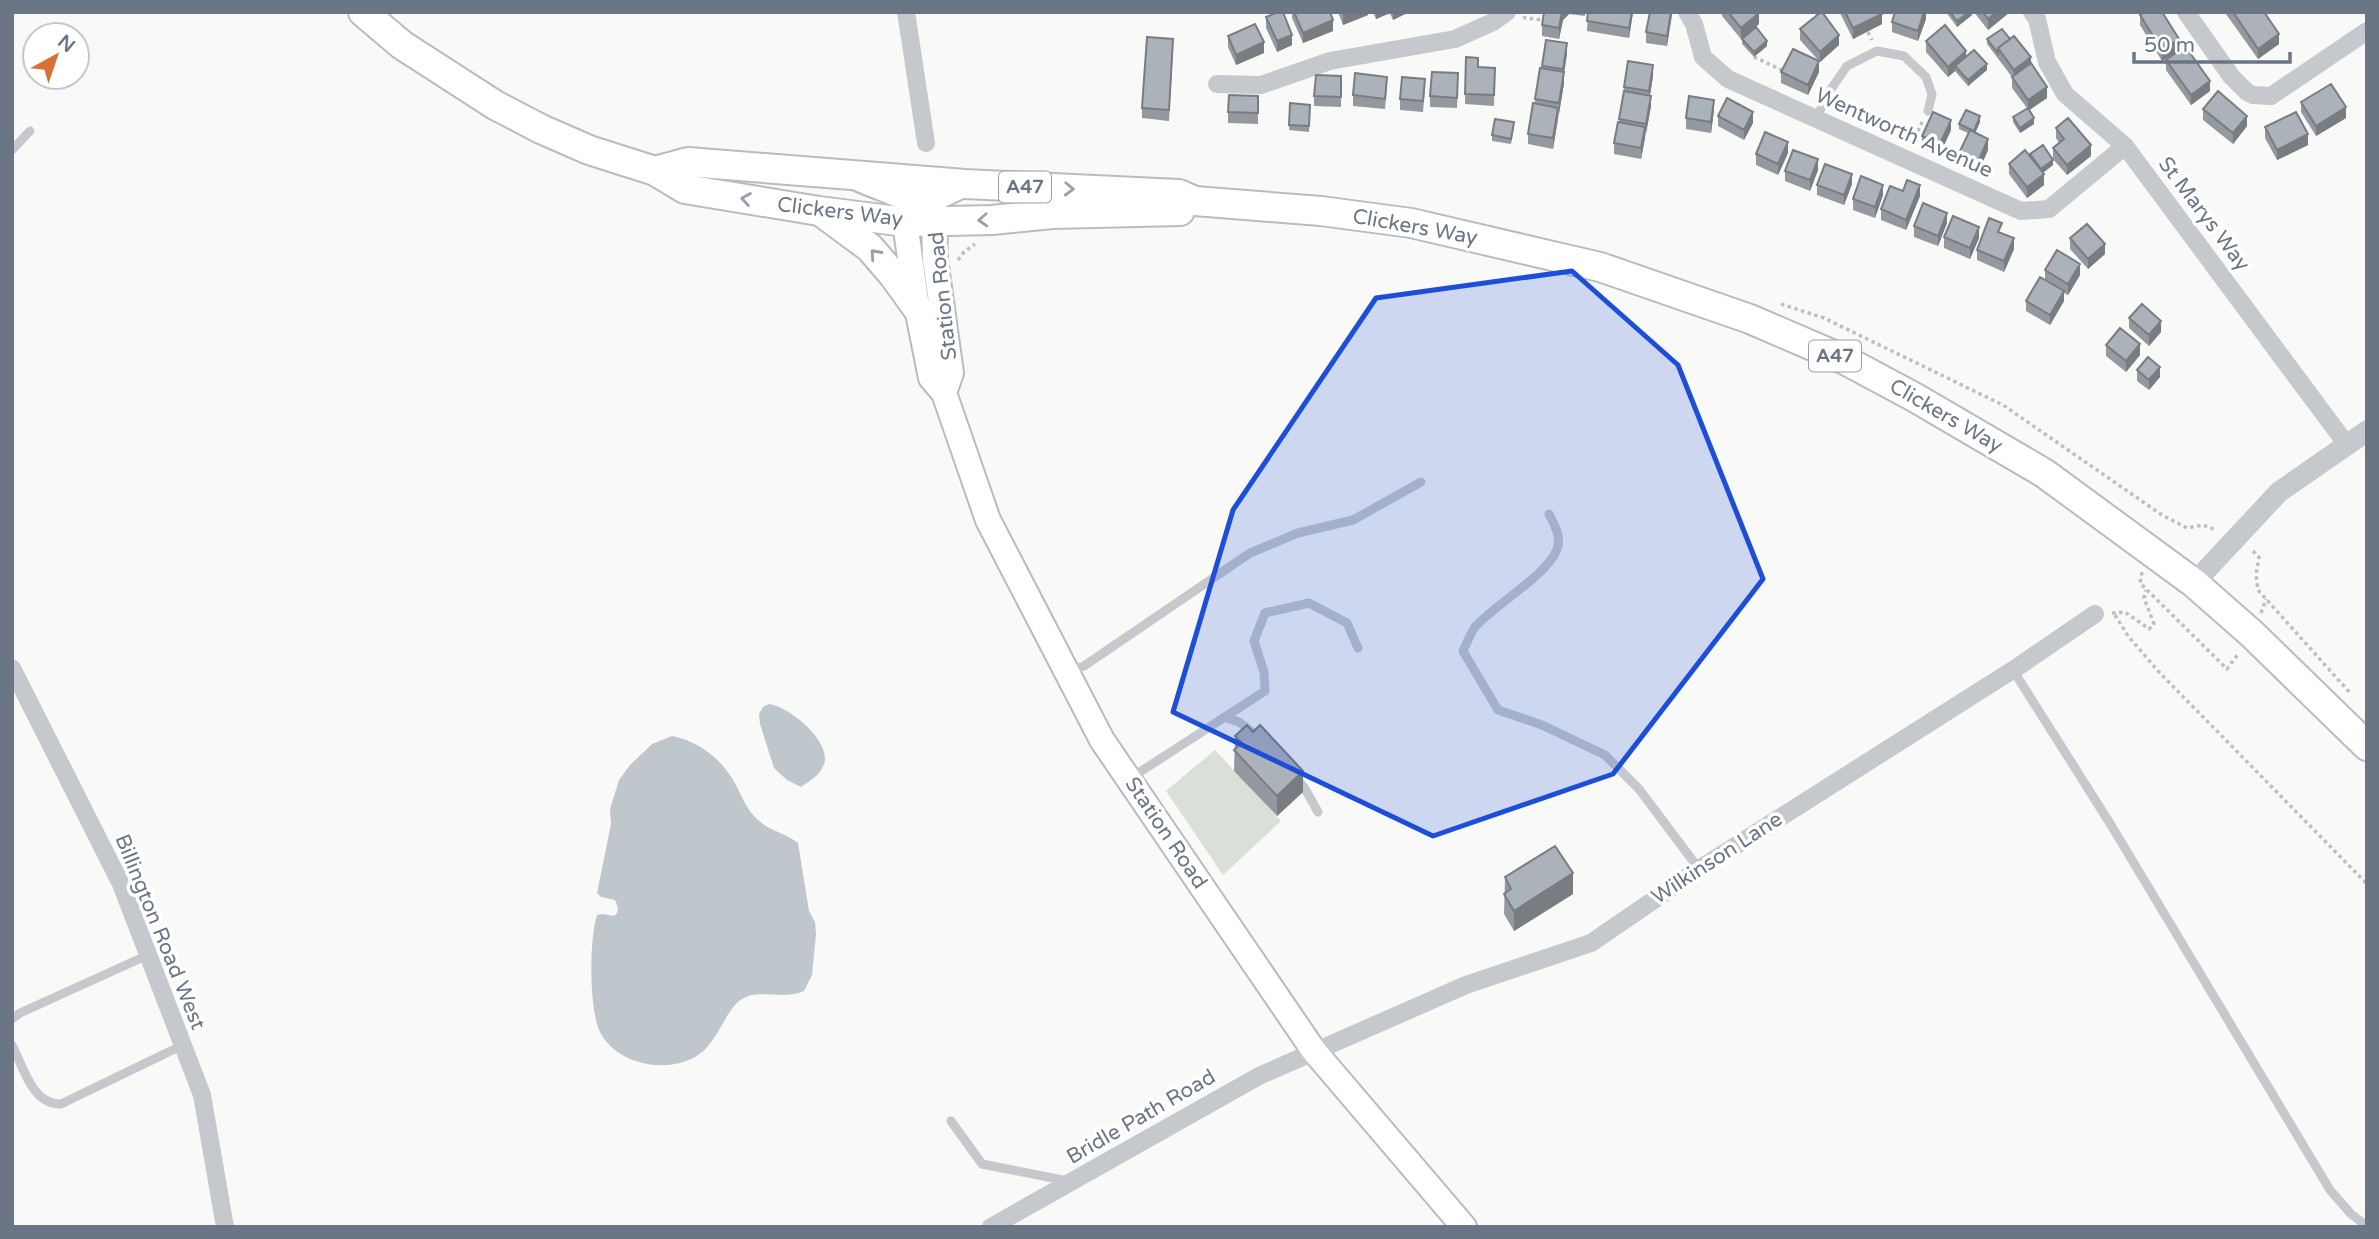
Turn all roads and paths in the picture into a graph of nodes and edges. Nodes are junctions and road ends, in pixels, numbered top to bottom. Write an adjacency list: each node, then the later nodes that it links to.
1 (363, 12): 20 (main road, Clickers Way / A47)
2 (906, 12): 16 (street)
3 (1507, 12): 12 (street)
4 (1521, 12): 8 (path)
5 (1686, 12): 14 (street, Wentworth Avenue)
6 (2032, 12): 17 (street, St Marys Way)
7 (2186, 12): 9 (street)
8 (1545, 20)
9 (2367, 32)
10 (1754, 57): 11 (path)
11 (1786, 72)
12 (1217, 84)
13 (1928, 111): 14 (lane); 19 (path)
14 (1816, 119): 19 (street, Wentworth Avenue)
15 (30, 131): 18 (lane)
16 (926, 143)
17 (2125, 146): 19 (street, Wentworth Avenue); 30 (street, St Marys Way)
18 (12, 150)
19 (1904, 158)
20 (655, 171): 21 (main road, Clickers Way / A47); 24 (main road, Clickers Way / A47, one-way to 20)
21 (854, 177): 22 (main road, Clickers Way / A47); 25 (main road, Station Road)
22 (965, 184): 23 (main road, Clickers Way / A47, one-way to 23); 25 (main road, Station Road)
23 (1195, 201): 25 (main road, Clickers Way / A47, one-way to 25); 34 (main road, Clickers Way / A47)
24 (819, 211): 25 (main road, Clickers Way / A47); 27 (main road, one-way to 24)
25 (920, 216): 27 (main road, Station Road); 28 (main road, Station Road)
26 (1772, 301): 33 (path)
27 (917, 308): 28 (main road, Station Road)
28 (944, 393): 41 (main road, Station Road)
29 (2367, 431): 30 (street)
30 (2347, 445): 33 (street)
31 (1421, 482): 41 (lane)
32 (1549, 514): 49 (lane)
33 (2237, 539): 34 (street); 42 (path)
34 (2194, 583): 45 (main road, Clickers Way / A47)
35 (2147, 590): 36 (path)
36 (2114, 613): 37 (path); 50 (path)
37 (2095, 614): 40 (street, Wilkinson Lane)
38 (1358, 648): 43 (lane)
39 (12, 668): 51 (street, Billington Road West)
40 (2013, 670): 49 (street, Wilkinson Lane); 58 (lane)
41 (1067, 672): 47 (main road, Station Road)
42 (2358, 701)
43 (1224, 717): 44 (lane); 47 (lane)
44 (1264, 743)
45 (2367, 746)
46 (1288, 769): 48 (lane)
47 (1128, 778): 55 (main road, Station Road)
48 (1318, 812)
49 (1699, 869): 55 (street, Wilkinson Lane)
50 (2367, 884)
51 (148, 955): 52 (lane); 54 (street, Billington Road West)
52 (12, 1019)
53 (12, 1045): 54 (lane)
54 (183, 1045): 59 (street, Billington Road West)
55 (1314, 1051): 57 (street, Bridle Path Road); 61 (main road, Station Road)
56 (951, 1121): 57 (lane)
57 (1073, 1182): 60 (street, Bridle Path Road)
58 (2367, 1226)
59 (225, 1227)
60 (992, 1227)
61 (1464, 1227)

